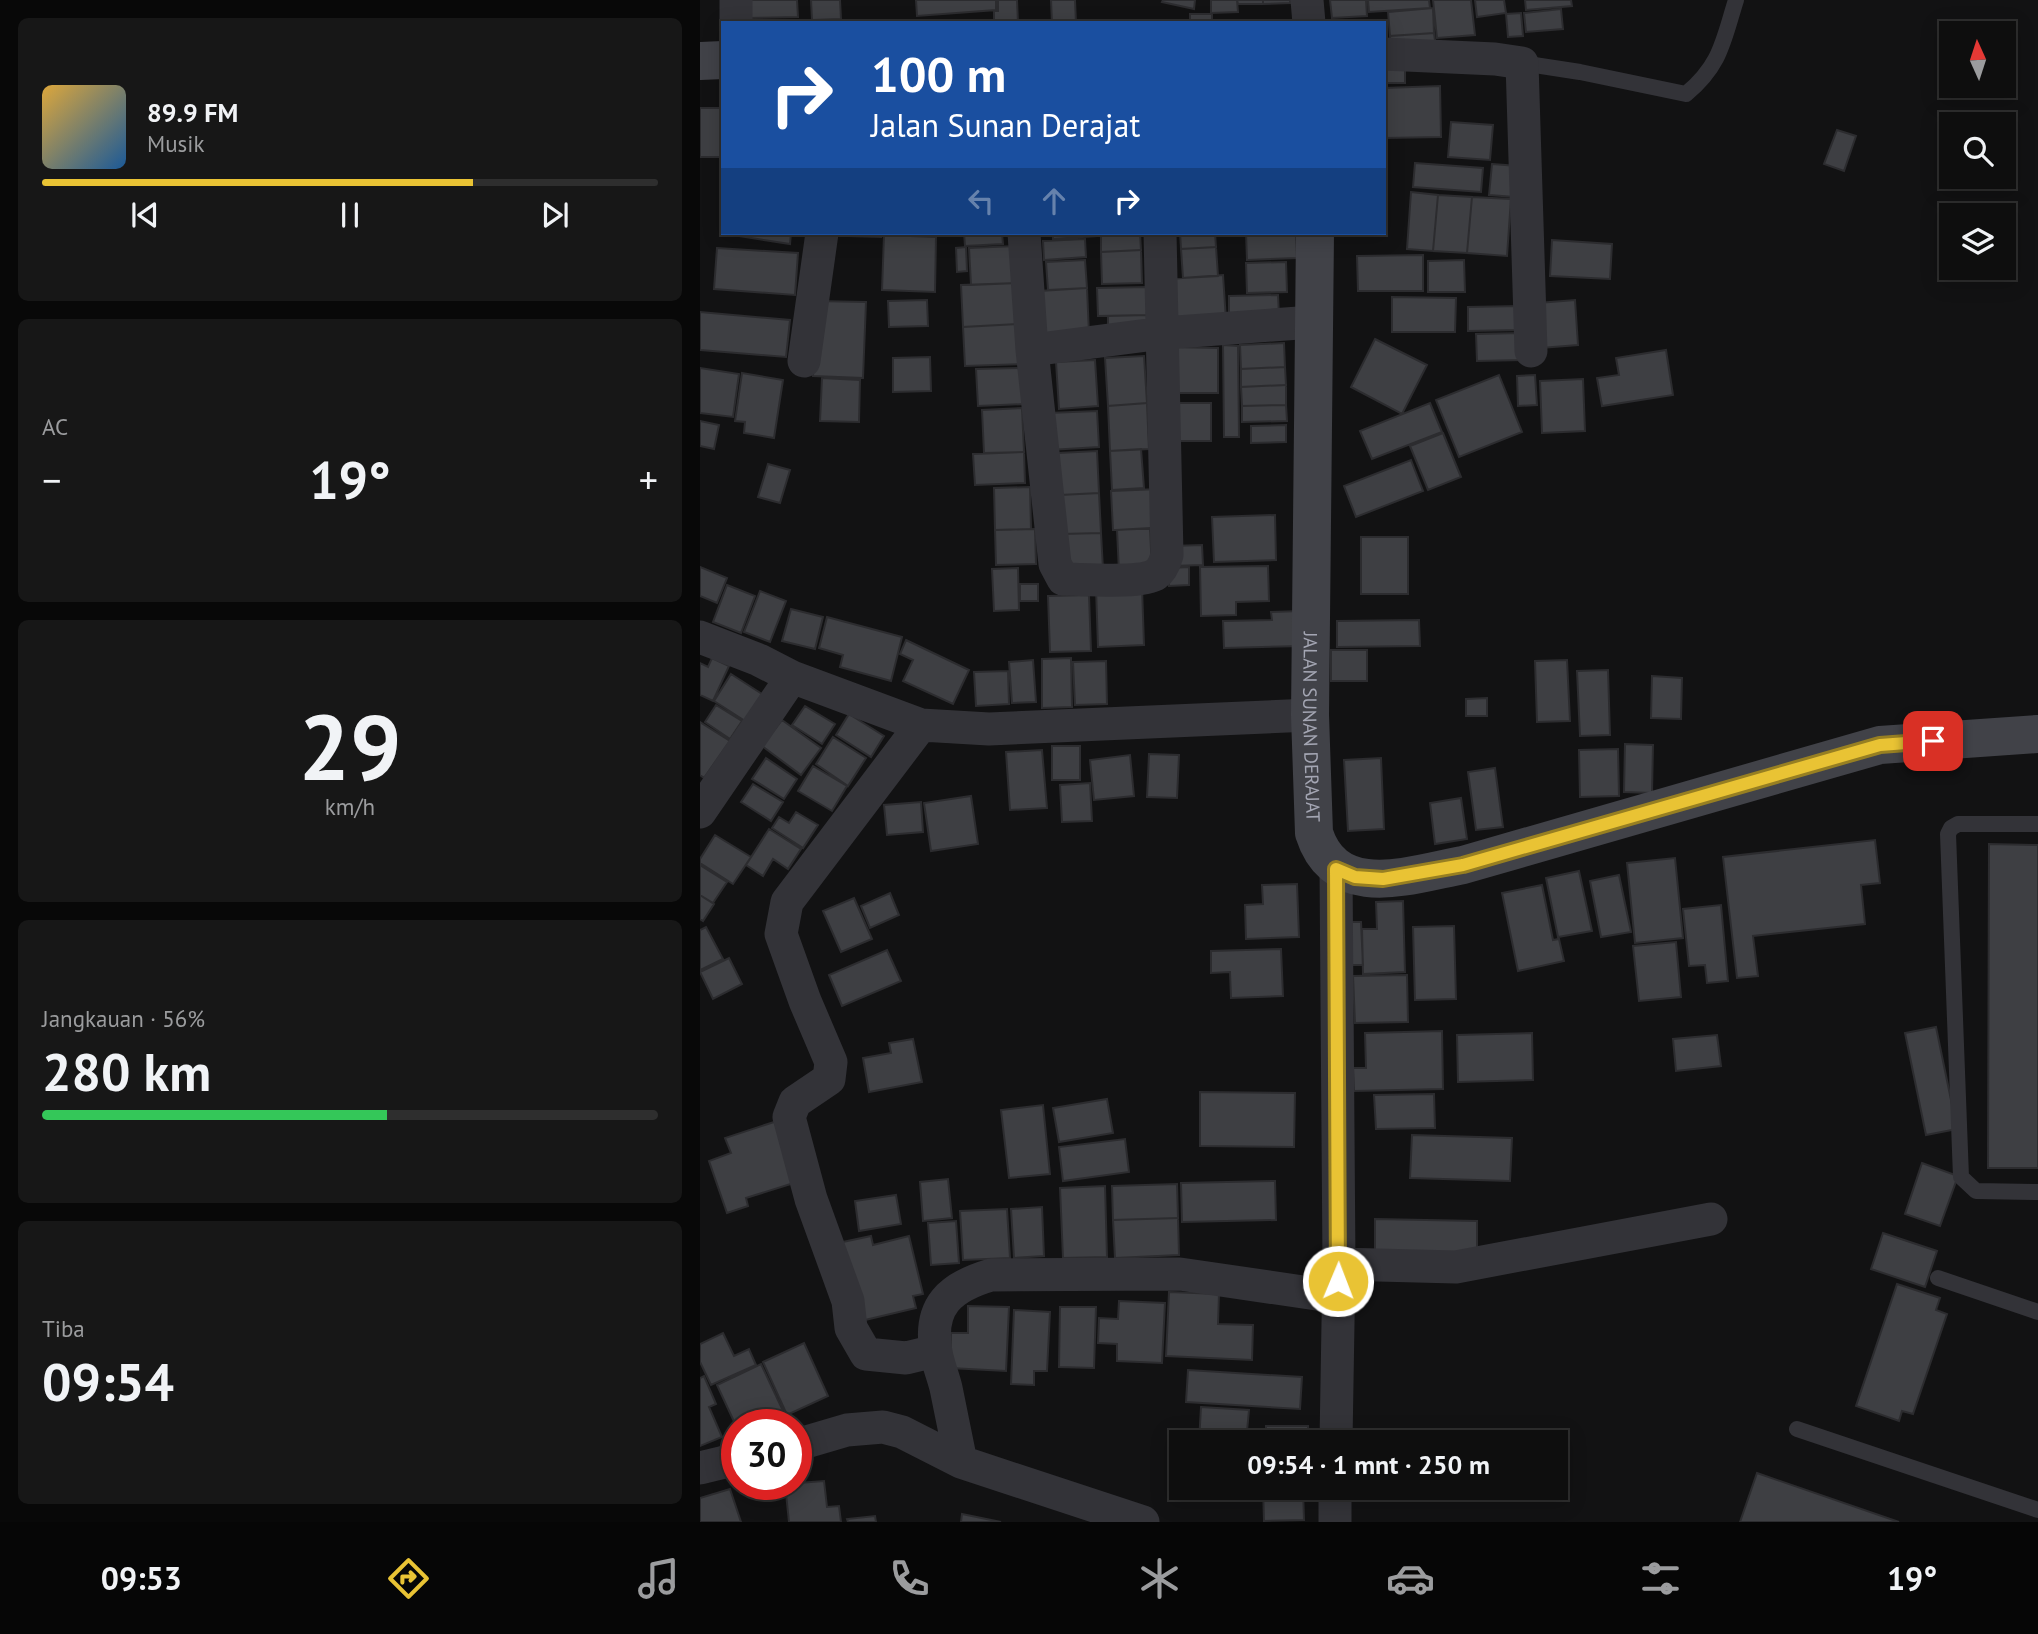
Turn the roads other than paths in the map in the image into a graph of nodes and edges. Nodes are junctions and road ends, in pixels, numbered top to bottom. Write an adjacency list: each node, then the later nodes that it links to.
1 (736, 0): 4 (street)
2 (1307, 0): 5 (street)
3 (1736, 0): 9 (lane)
4 (736, 21)
5 (1309, 21)
6 (1386, 54): 9 (street)
7 (721, 60): 8 (street)
8 (700, 61)
9 (1522, 63): 17 (street)
10 (822, 235): 18 (street)
11 (1024, 235): 16 (street)
12 (1160, 235): 15 (street)
13 (1315, 235): 14 (street, JALAN SUNAN DERAJAT)
14 (1313, 322): 15 (street); 21 (street, JALAN SUNAN DERAJAT)
15 (1163, 332): 16 (street); 16 (street)
16 (1032, 349)
17 (1531, 351)
18 (804, 361)
19 (700, 637): 20 (street)
20 (792, 677): 22 (street); 24 (street)
21 (1310, 715): 22 (street); 26 (street, JALAN SUNAN DERAJAT)
22 (921, 725): 33 (street)
23 (2038, 734): 26 (street)
24 (700, 812)
25 (2038, 824): 27 (lane)
26 (1336, 869): 29 (street)
27 (2038, 1192)
28 (1711, 1219): 29 (street)
29 (1339, 1264): 31 (street)
30 (1938, 1278): 32 (lane)
31 (1337, 1297): 33 (street); 35 (street)
32 (2038, 1312)
33 (935, 1351): 37 (street)
34 (1797, 1429): 41 (lane)
35 (1336, 1430)
36 (812, 1440): 37 (street)
37 (961, 1462): 42 (street)
38 (721, 1463): 39 (street)
39 (700, 1468)
40 (1335, 1500): 43 (street)
41 (2038, 1510)
42 (1143, 1522)
43 (1335, 1522)

